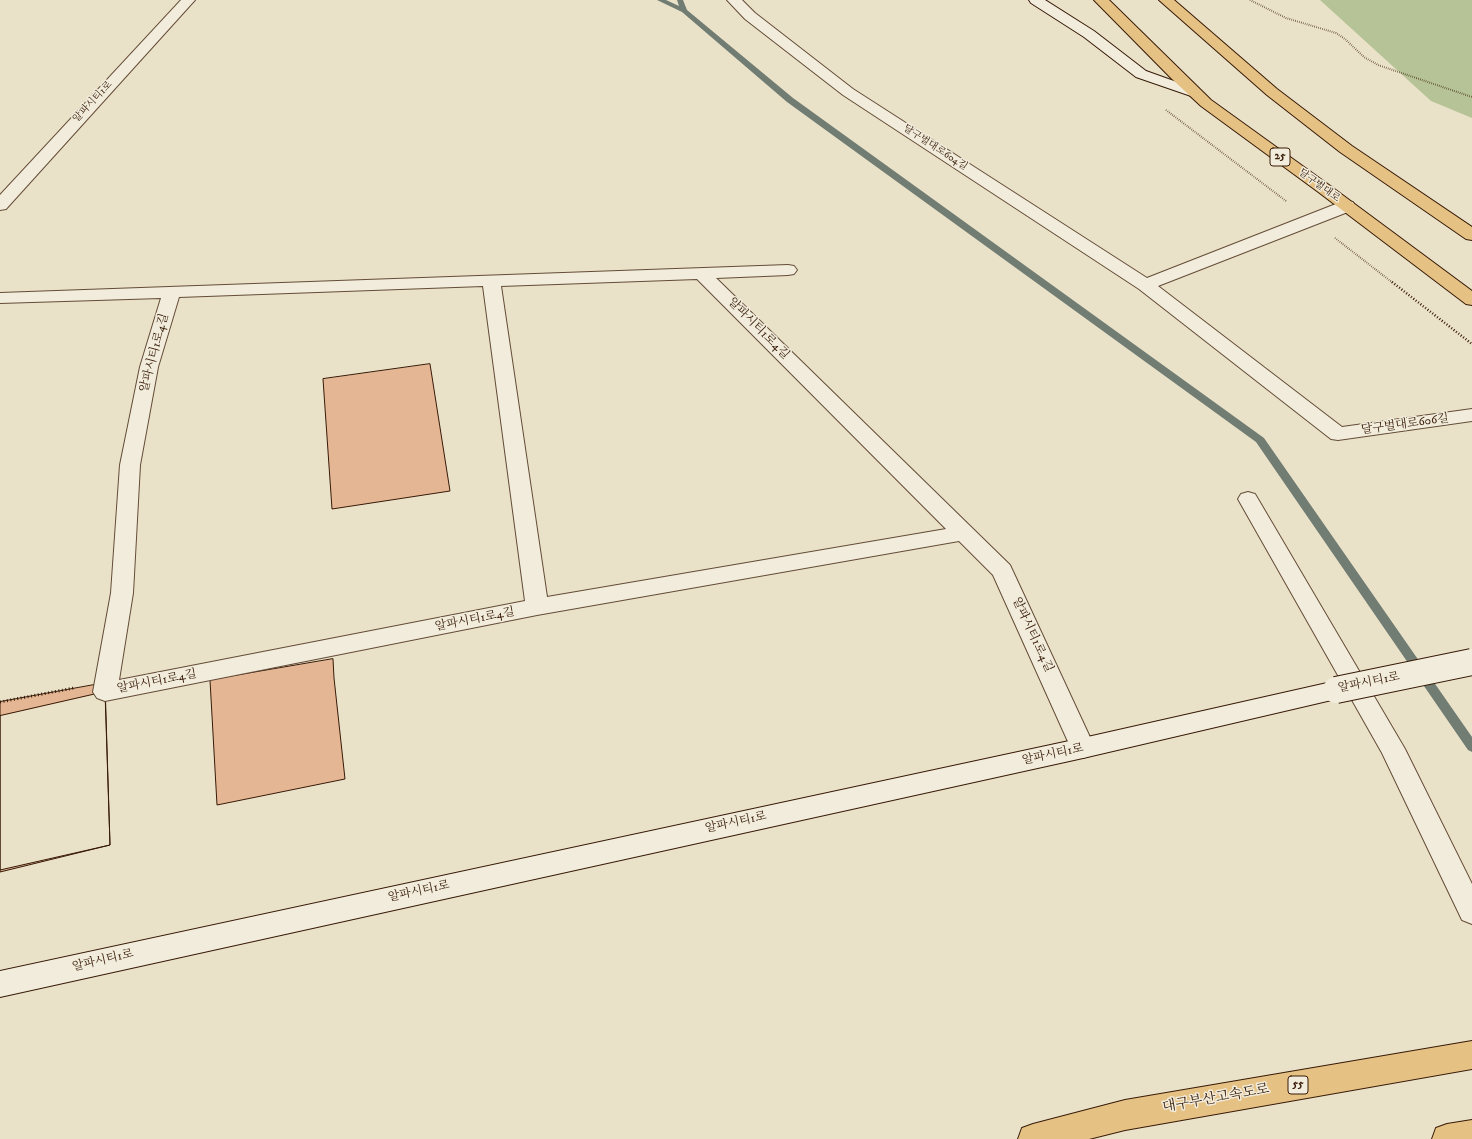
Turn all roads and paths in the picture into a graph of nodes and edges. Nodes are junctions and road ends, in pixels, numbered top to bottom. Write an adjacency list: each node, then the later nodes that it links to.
1 (188, 0): 10 (street, 알파시티1로)
2 (734, 0): 17 (street, 달구벌대로604길)
3 (1036, 0): 7 (street)
4 (1101, 0): 7 (main road, 달구벌대로 / 25)
5 (1166, 0): 13 (main road)
6 (1250, 0): 8 (path)
7 (1194, 93): 11 (main road, 달구벌대로 / 25)
8 (1472, 97)
9 (1165, 109): 12 (path)
10 (0, 205)
11 (1347, 206): 12 (street); 20 (main road, 달구벌대로 / 25)
12 (1312, 220): 17 (street); 21 (path)
13 (1472, 235)
14 (788, 270): 15 (street)
15 (701, 273): 16 (street); 25 (street, 알파시티1로4길)
16 (491, 280): 18 (street); 26 (street)
17 (1144, 285): 23 (street, 달구벌대로604길)
18 (172, 292): 19 (street); 28 (street, 알파시티1로4길)
19 (0, 298)
20 (1472, 300)
21 (1472, 344)
22 (1472, 415): 23 (street, 달구벌대로606길)
23 (1338, 434)
24 (1248, 499): 31 (street)
25 (964, 533): 26 (street, 알파시티1로4길); 30 (street, 알파시티1로4길)
26 (537, 607): 28 (street, 알파시티1로4길)
27 (1472, 662): 30 (street, 알파시티1로, bridge)
28 (105, 692): 29 (path)
29 (0, 702)
30 (1083, 748): 32 (street, 알파시티1로)
31 (1472, 912)
32 (0, 984)
33 (1472, 1055): 35 (main road, 대구부산고속도로 / 55)
34 (1472, 1134): 36 (main road)
35 (1033, 1139)
36 (1447, 1139)

